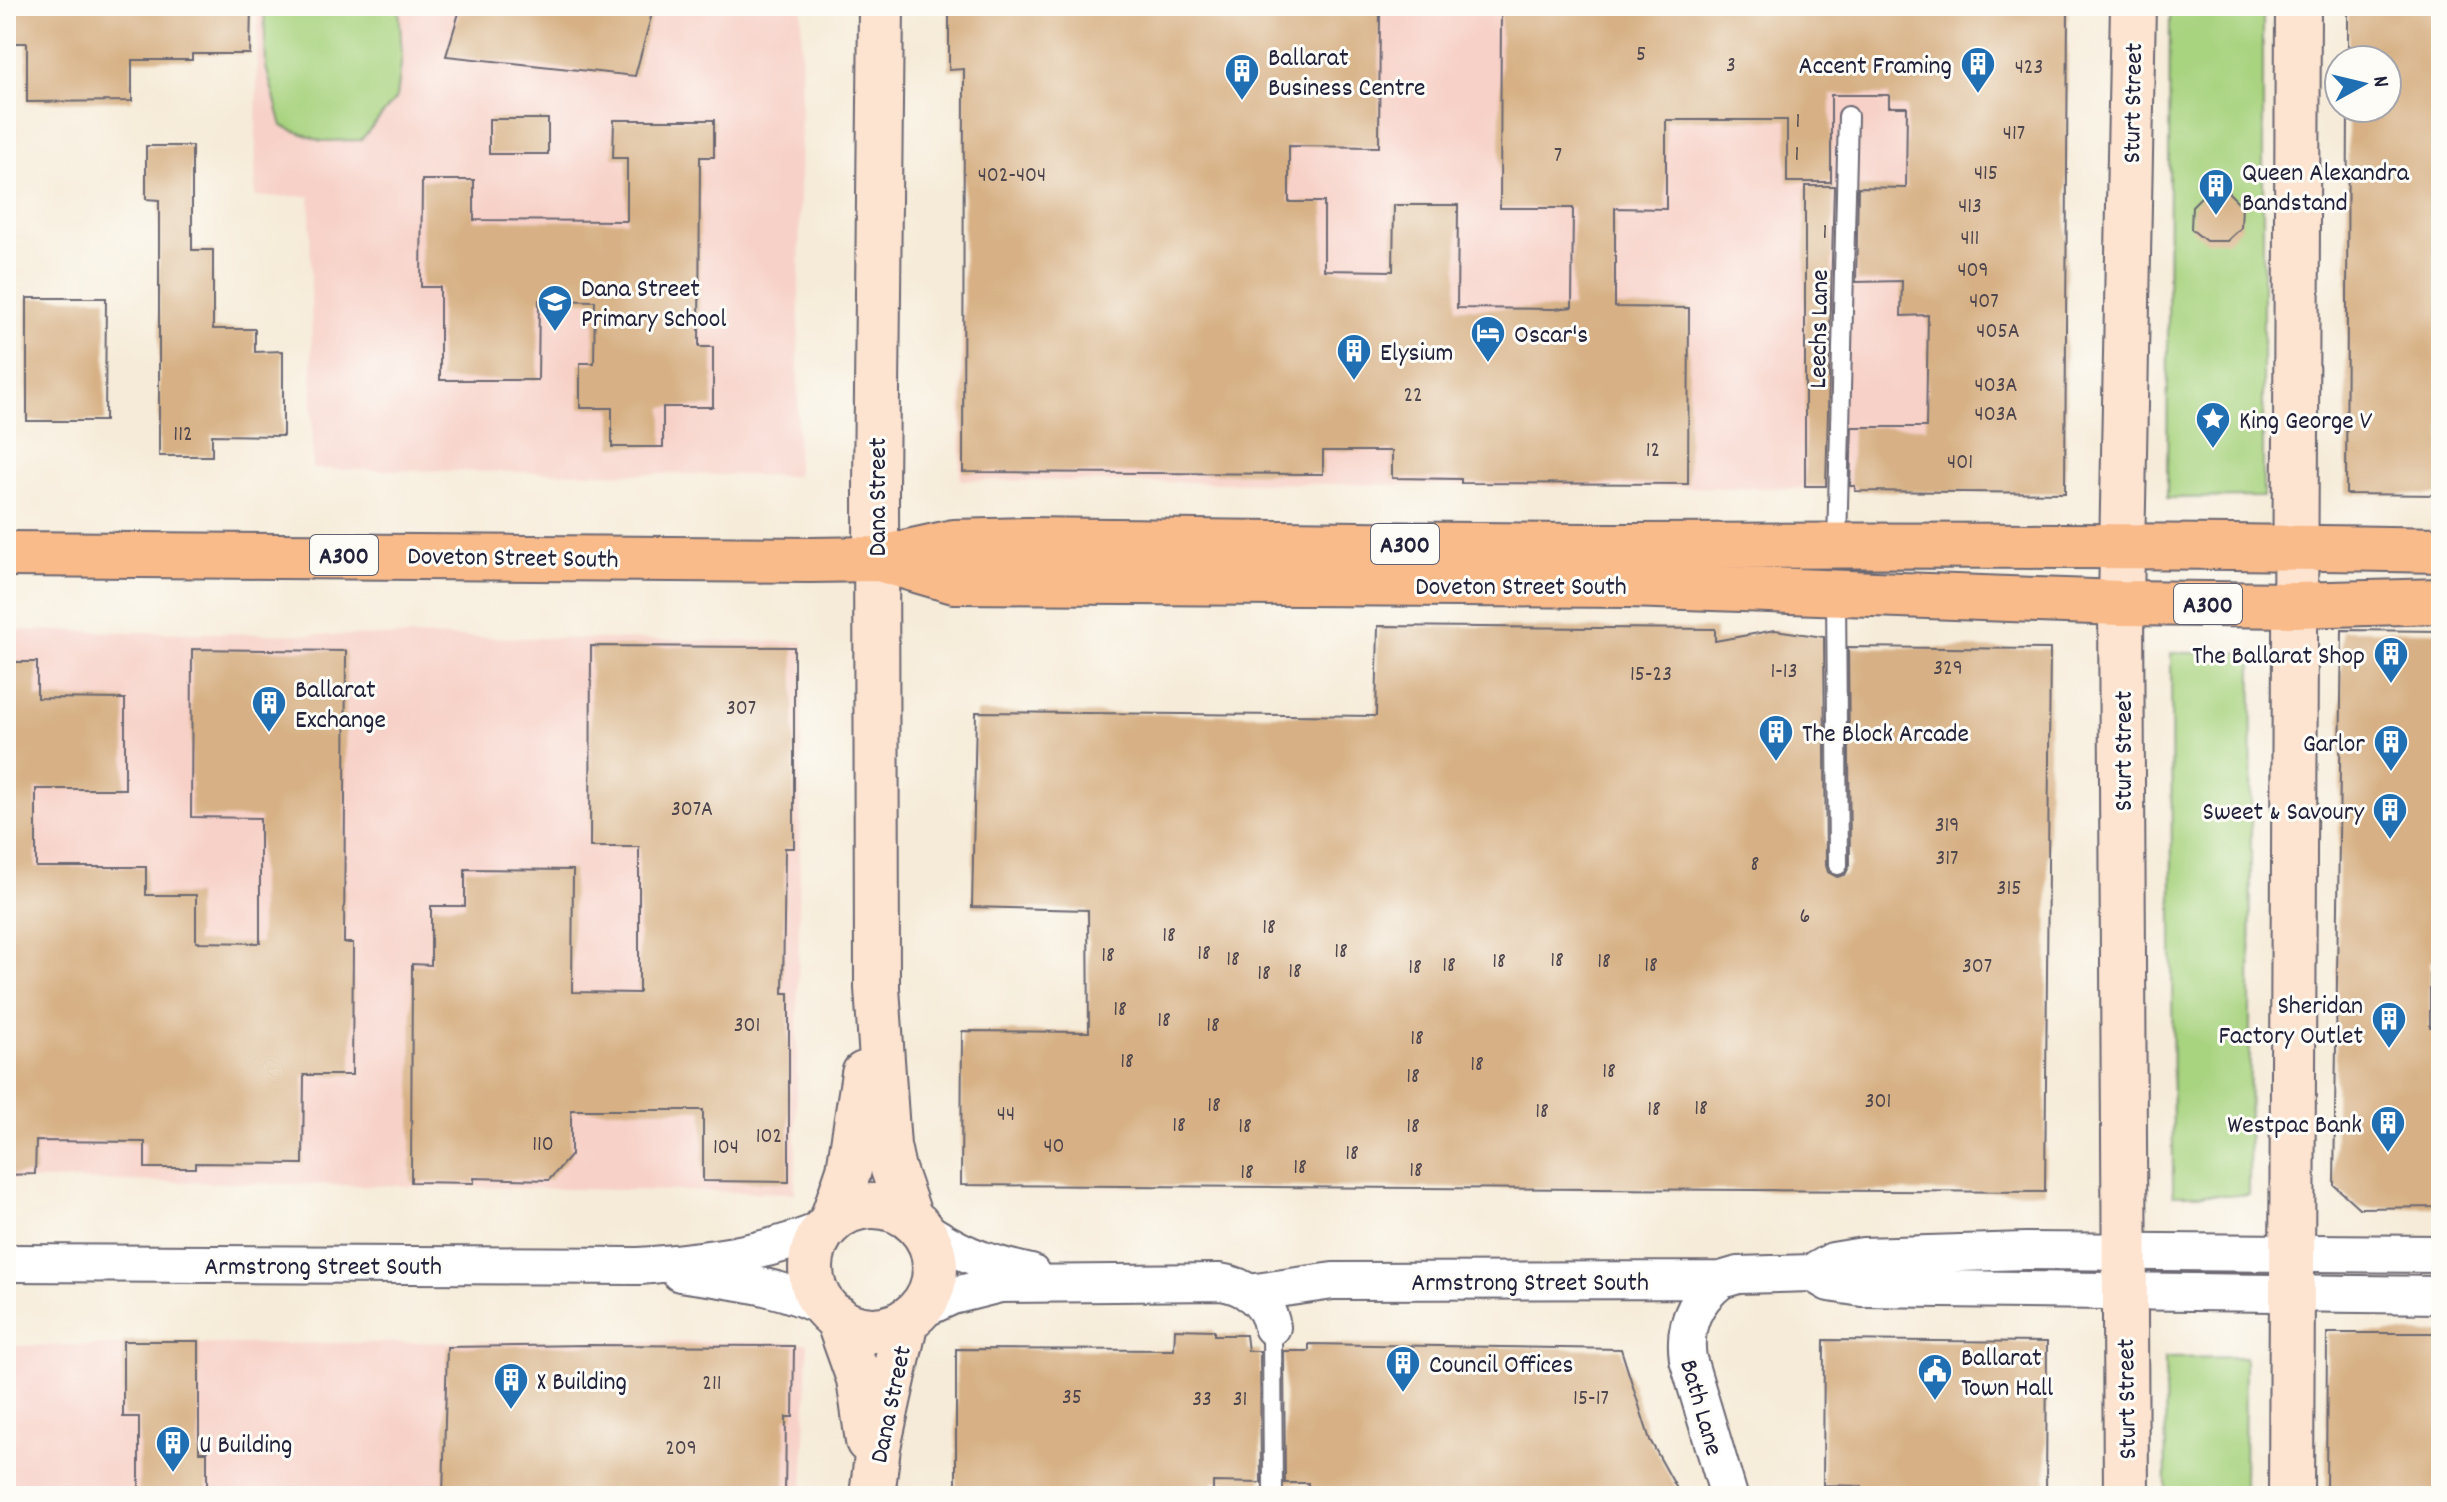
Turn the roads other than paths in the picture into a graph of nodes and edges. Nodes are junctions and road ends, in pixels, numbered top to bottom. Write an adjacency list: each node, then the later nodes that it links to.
1 (881, 6): 10 (street, Dana Street)
2 (2133, 6): 6 (street, Sturt Street)
3 (2298, 6): 7 (street)
4 (1848, 116): 5 (lane, Leechs Lane)
5 (1837, 544): 6 (highway, Doveton Street South / A300); 10 (highway, Doveton Street South / A300)
6 (2122, 547): 7 (highway, A300); 13 (street, Sturt Street)
7 (2295, 548): 8 (highway, A300); 14 (street)
8 (2441, 550)
9 (6, 554): 10 (highway, Doveton Street South / A300)
10 (876, 559): 11 (highway, Doveton Street South / A300); 16 (street, Dana Street)
11 (1836, 592): 13 (highway, Doveton Street South / A300); 15 (lane)
12 (2441, 601): 14 (highway, A300)
13 (2121, 603): 14 (highway, A300); 22 (street, Sturt Street)
14 (2295, 605): 23 (street)
15 (1838, 865)
16 (877, 988): 17 (street, Dana Street); 18 (street, Dana Street)
17 (913, 1221): 18 (street); 25 (street, Armstrong Street South); 29 (street)
18 (828, 1225): 21 (street, Armstrong Street South); 28 (street)
19 (2441, 1254): 23 (street)
20 (6, 1263): 21 (street, Armstrong Street South)
21 (639, 1266): 28 (street, Armstrong Street South)
22 (2124, 1272): 23 (street, Armstrong Street South); 24 (street, Armstrong Street South); 34 (street, Sturt Street)
23 (2292, 1274): 27 (street); 35 (street)
24 (1721, 1280): 26 (street, Armstrong Street South); 33 (street, Bath Lane)
25 (1069, 1282): 26 (street, Armstrong Street South); 29 (street, Armstrong Street South)
26 (1234, 1287): 30 (street)
27 (2441, 1295)
28 (833, 1314): 29 (street); 31 (street, Dana Street)
29 (910, 1317): 31 (street, Dana Street)
30 (1272, 1327): 32 (lane)
31 (872, 1492)
32 (1273, 1496)
33 (1729, 1496)
34 (2126, 1496)
35 (2291, 1496)

